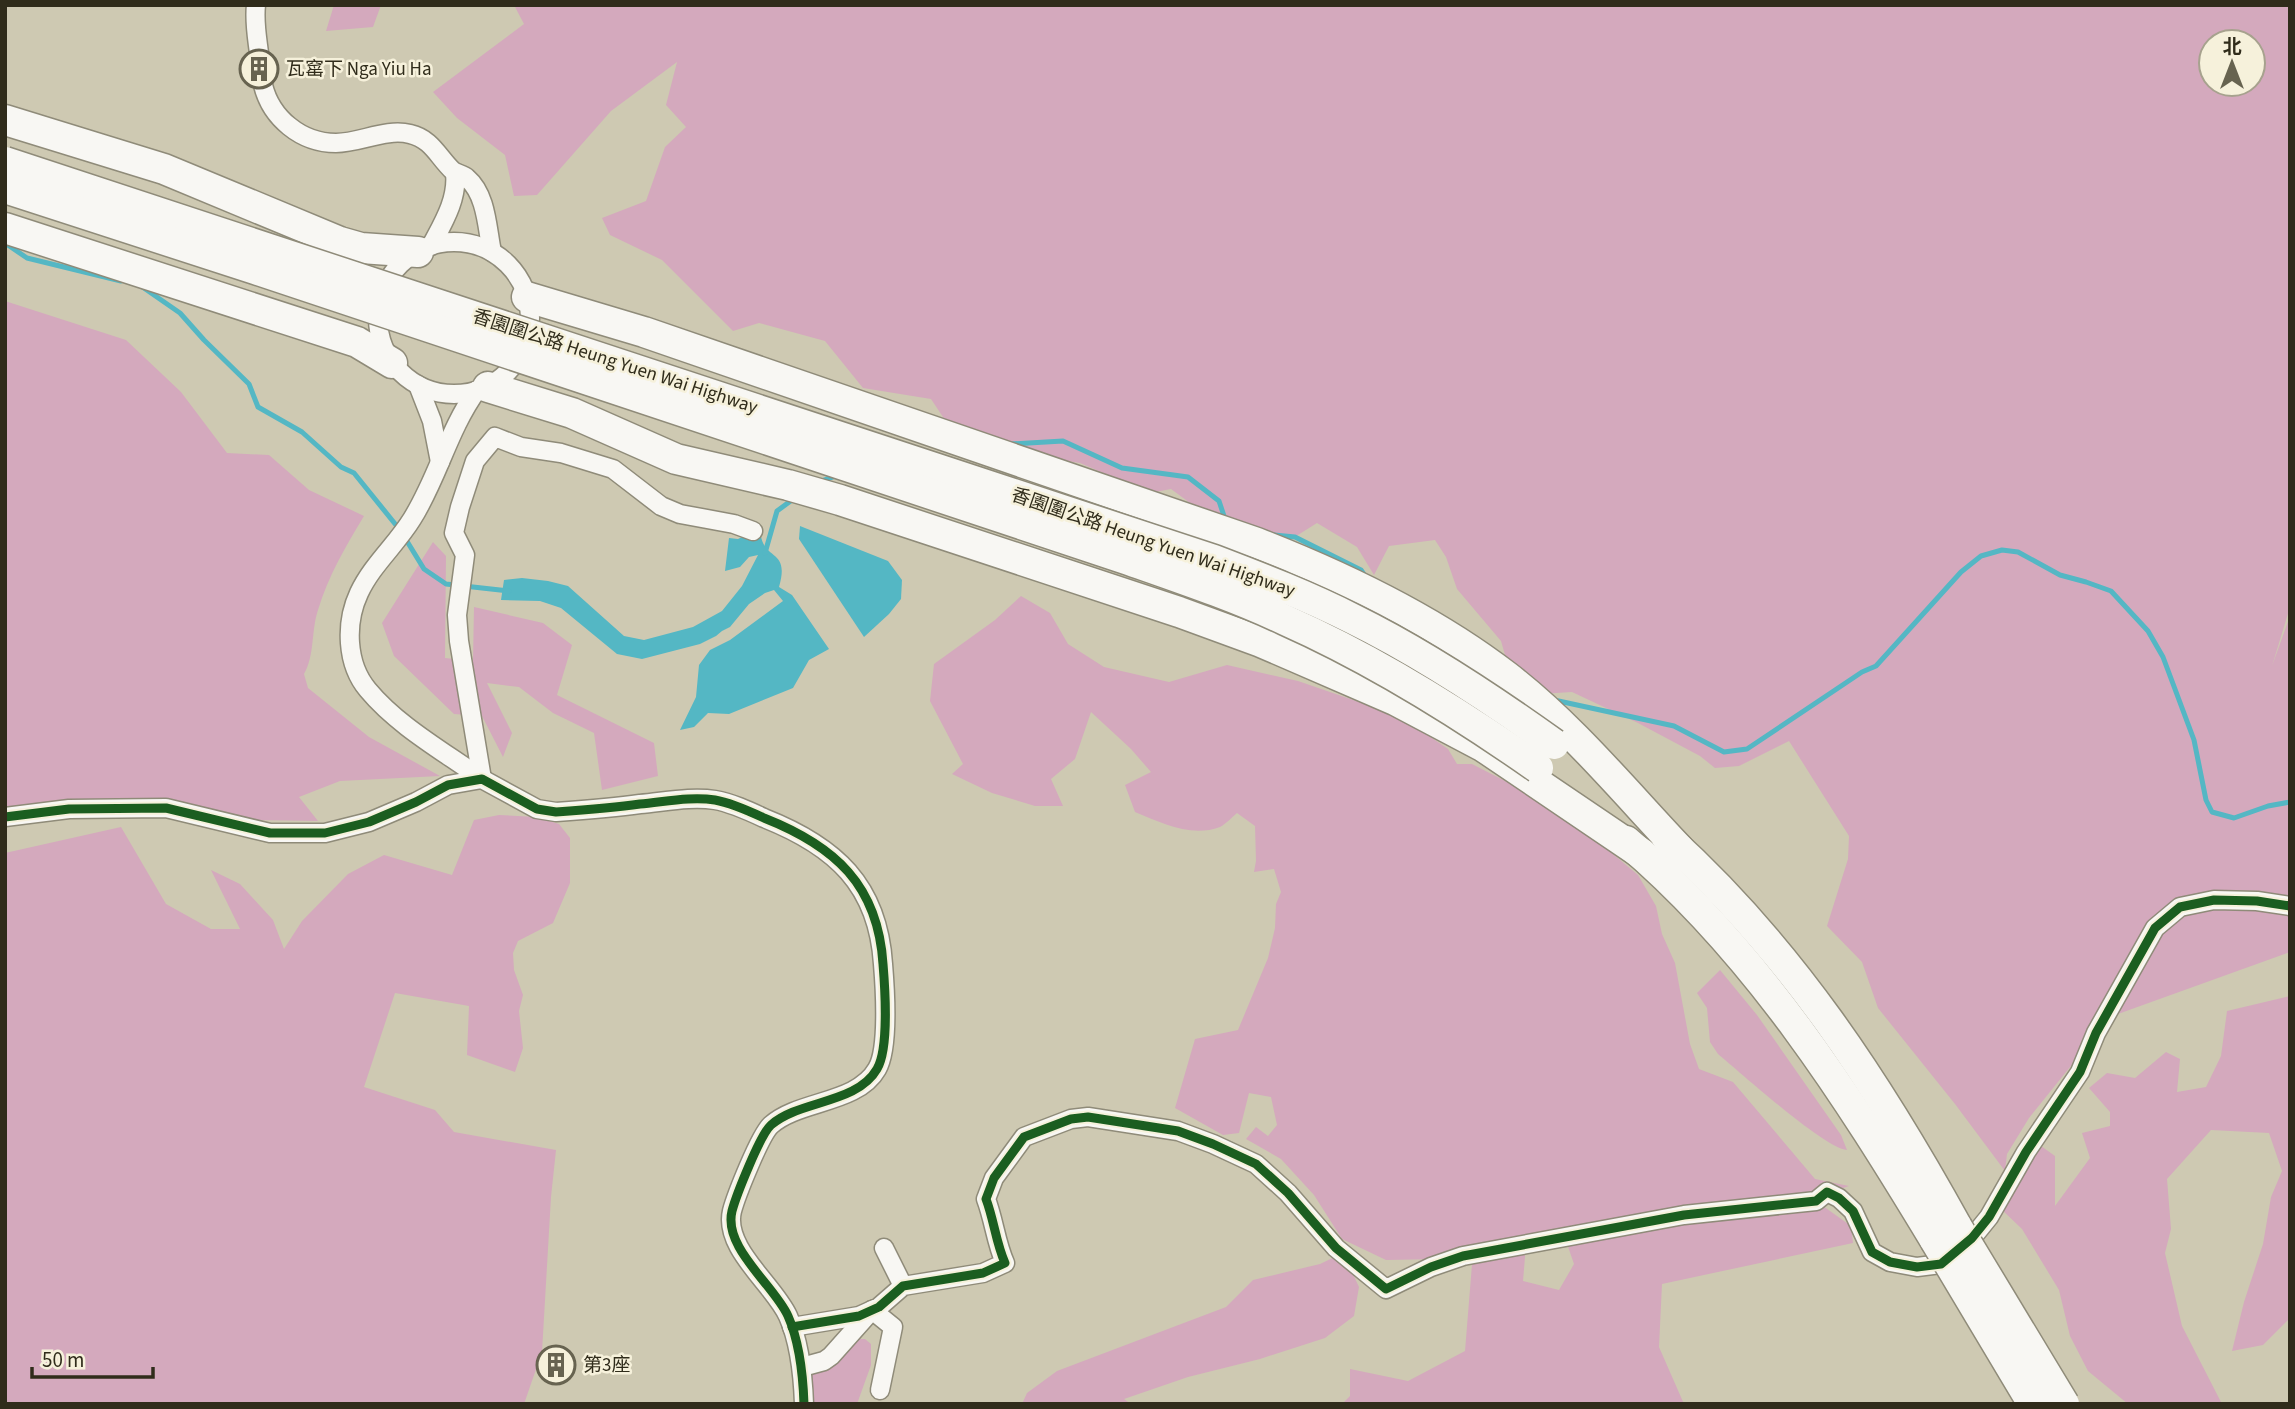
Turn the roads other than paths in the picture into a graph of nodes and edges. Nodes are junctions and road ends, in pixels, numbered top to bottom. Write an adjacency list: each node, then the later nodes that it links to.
1 (256, 5): 4 (street)
2 (5, 120): 7 (highway)
3 (5, 162): 15 (highway, 香園圍公路 Heung Yuen Wai Highway, bridge)
4 (455, 173): 7 (street); 8 (street)
5 (5, 188): 15 (highway, 香園圍公路 Heung Yuen Wai Highway, bridge)
6 (5, 228): 10 (highway)
7 (424, 249): 8 (street); 10 (street)
8 (492, 252): 9 (street)
9 (527, 297): 12 (street); 15 (highway)
10 (392, 363): 11 (street)
11 (418, 386): 12 (street); 13 (street)
12 (482, 388): 13 (street); 15 (highway)
13 (439, 462): 16 (street)
14 (752, 531): 16 (street)
15 (1547, 755): 19 (highway, 香園圍公路 Heung Yuen Wai Highway); 19 (highway, 香園圍公路 Heung Yuen Wai Highway)
16 (482, 779): 17 (street); 23 (street)
17 (5, 817)
18 (2290, 906): 21 (street)
19 (1946, 1233): 27 (highway, 香園圍公路 Heung Yuen Wai Highway, bridge); 28 (highway, 香園圍公路 Heung Yuen Wai Highway, bridge)
20 (884, 1248): 21 (street)
21 (903, 1286): 22 (street)
22 (872, 1310): 23 (street); 24 (street); 25 (street)
23 (792, 1328): 24 (street)
24 (802, 1367): 26 (street)
25 (880, 1390)
26 (804, 1404)
27 (2033, 1404)
28 (2064, 1404)

